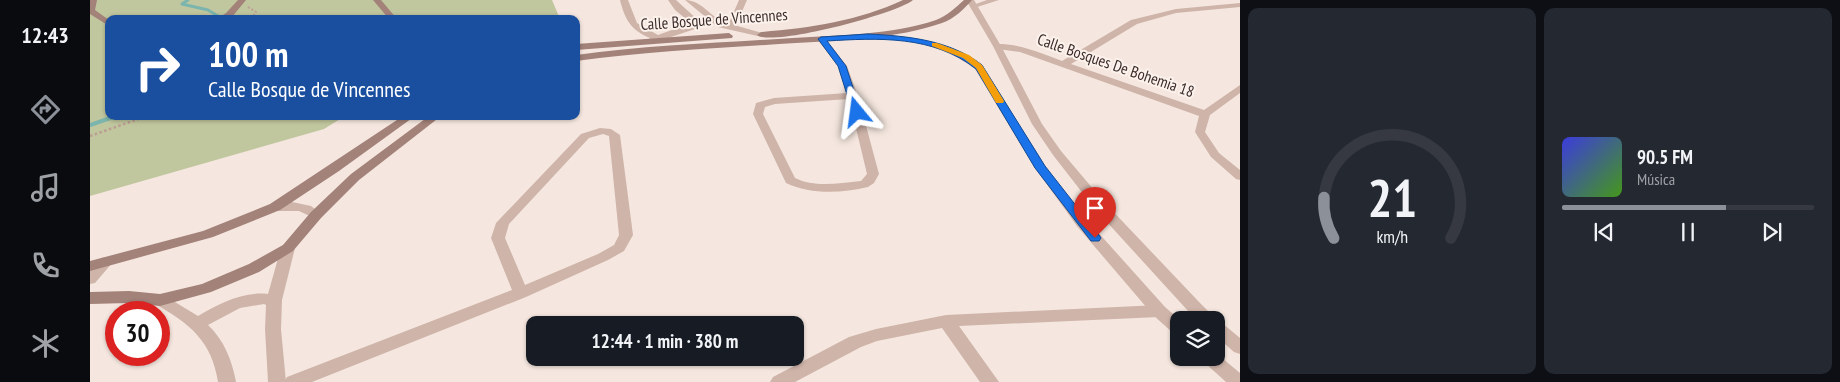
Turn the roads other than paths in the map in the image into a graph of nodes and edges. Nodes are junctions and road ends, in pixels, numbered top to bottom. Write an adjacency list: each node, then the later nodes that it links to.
1 (93, 0): 16 (main road)
2 (242, 0): 11 (main road)
3 (377, 0): 14 (main road)
4 (624, 0): 21 (street)
5 (672, 0): 18 (street)
6 (689, 0): 15 (street)
7 (742, 0): 17 (street)
8 (909, 0): 19 (main road, Calle Bosque de Vincennes)
9 (995, 0): 10 (street)
10 (970, 2): 20 (main road, Calle Bosque de Vincennes); 23 (street)
11 (235, 4): 13 (main road)
12 (1240, 5): 26 (street)
13 (227, 15)
14 (390, 15)
15 (714, 20): 18 (street); 19 (street)
16 (105, 21)
17 (734, 23)
18 (697, 24): 21 (street)
19 (762, 34): 21 (main road, Calle Bosque de Vincennes)
20 (868, 36): 22 (main road, Calle Bosque de Vincennes); 43 (street)
21 (653, 39): 24 (main road, Calle Bosque de Vincennes)
22 (821, 39): 25 (main road, Calle Bosque de Vincennes); 28 (street)
23 (997, 46): 26 (street, Calle Bosques De Bohemia 18); 44 (street)
24 (580, 47)
25 (580, 57)
26 (1064, 64): 29 (street, Calle Bosques De Bohemia 18)
27 (1240, 88): 29 (street)
28 (853, 96): 28 (street)
29 (1205, 114): 32 (street, Calle Bosques De Bohemia 18)
30 (404, 120): 33 (main road)
31 (431, 120): 34 (main road)
32 (1240, 176)
33 (275, 207): 34 (street); 36 (main road)
34 (316, 215): 35 (main road)
35 (288, 248): 41 (main road); 42 (street)
36 (106, 262): 37 (main road); 38 (street)
37 (90, 266)
38 (90, 279)
39 (521, 293): 39 (street); 53 (street)
40 (90, 298): 41 (main road)
41 (160, 300): 47 (street)
42 (274, 300): 47 (street); 52 (street)
43 (1158, 311): 45 (street); 46 (street)
44 (1198, 311)
45 (946, 321): 54 (street); 55 (street)
46 (1170, 321)
47 (198, 323): 51 (street)
48 (1225, 335): 49 (street)
49 (1240, 348)
50 (1220, 366): 56 (street)
51 (227, 382)
52 (277, 382)
53 (293, 382)
54 (779, 382)
55 (990, 382)
56 (1238, 382)

